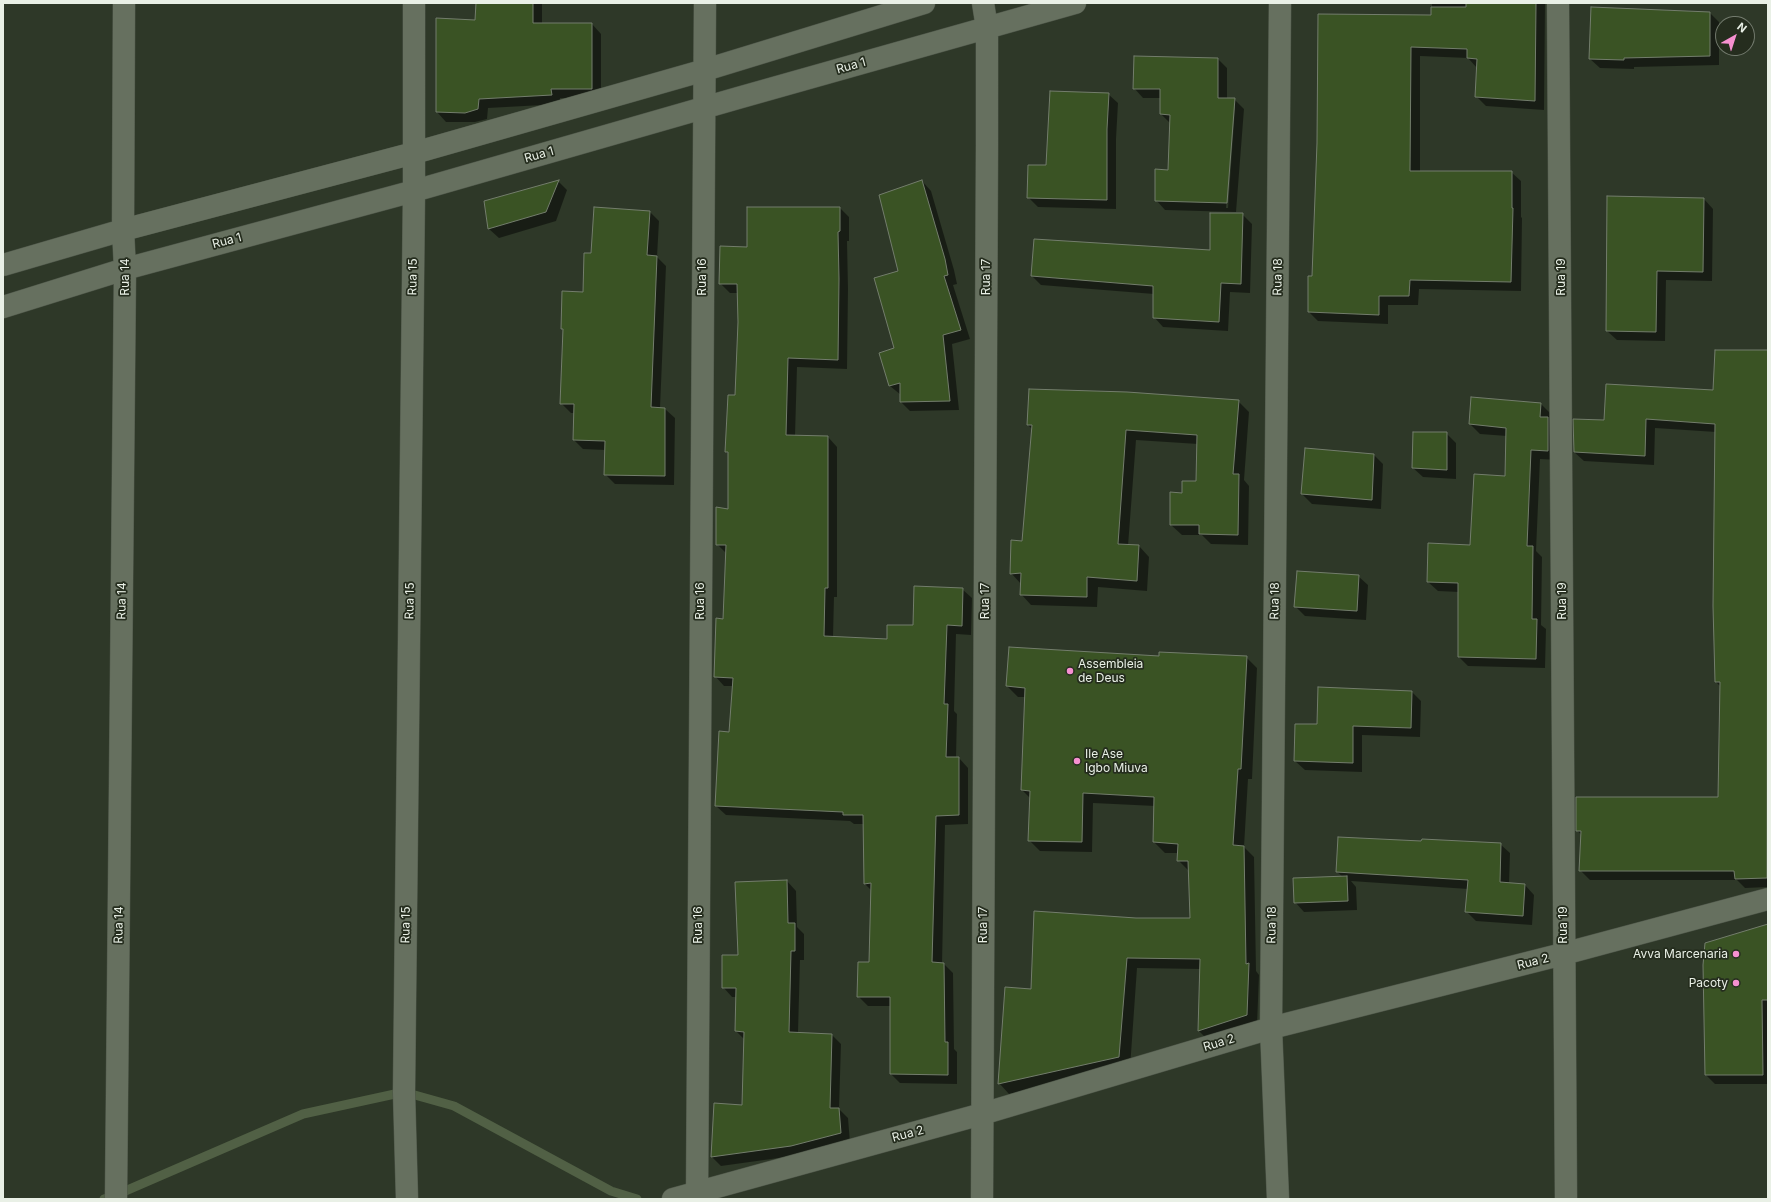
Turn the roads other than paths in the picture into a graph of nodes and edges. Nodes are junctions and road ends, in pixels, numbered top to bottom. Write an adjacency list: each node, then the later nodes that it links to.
1 (124, 3): 14 (street, Rua 14)
2 (414, 3): 12 (street, Rua 15)
3 (705, 3): 10 (street, Rua 16)
4 (924, 3): 10 (street)
5 (983, 3): 9 (street, Rua 17)
6 (1075, 3): 9 (street, Rua 1)
7 (1280, 3): 20 (street, Rua 18)
8 (1558, 3): 19 (street, Rua 19)
9 (987, 28): 11 (street, Rua 1); 21 (street, Rua 17)
10 (705, 70): 11 (street, Rua 16); 12 (street)
11 (703, 108): 13 (street, Rua 1); 22 (street, Rua 16)
12 (414, 153): 13 (street, Rua 15); 14 (street)
13 (414, 191): 16 (street, Rua 1); 24 (street, Rua 15)
14 (124, 230): 15 (street); 16 (street, Rua 14)
15 (3, 265)
16 (125, 269): 17 (street, Rua 1); 23 (street, Rua 14)
17 (3, 306)
18 (1768, 899): 19 (street, Rua 2)
19 (1564, 954): 20 (street, Rua 2); 28 (street, Rua 19)
20 (1271, 1028): 21 (street, Rua 2); 27 (street, Rua 18)
21 (982, 1114): 22 (street, Rua 2); 26 (street, Rua 17)
22 (697, 1196): 25 (street, Rua 2)
23 (116, 1199)
24 (407, 1199)
25 (673, 1199)
26 (982, 1199)
27 (1278, 1199)
28 (1566, 1199)

